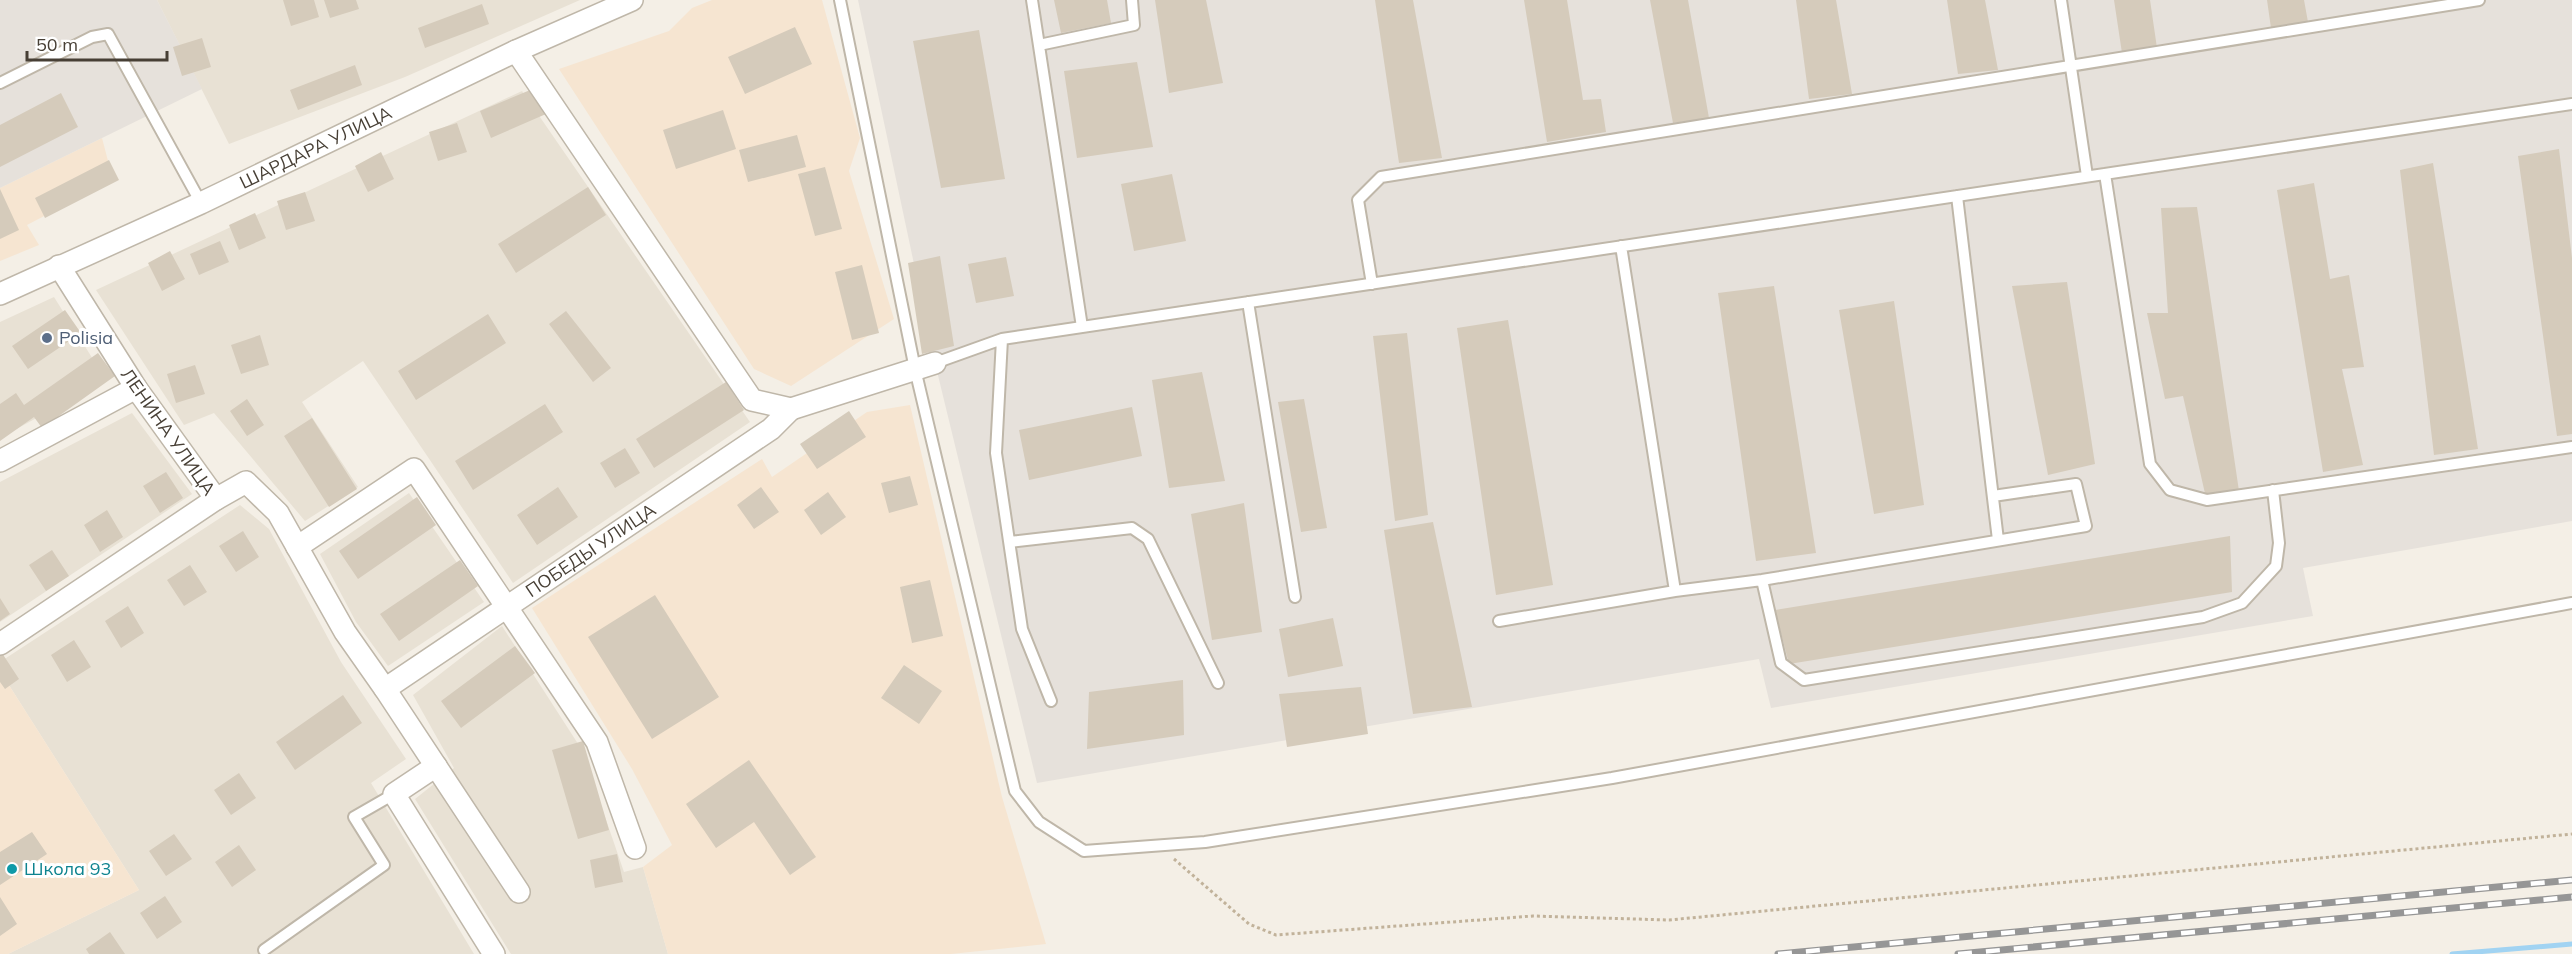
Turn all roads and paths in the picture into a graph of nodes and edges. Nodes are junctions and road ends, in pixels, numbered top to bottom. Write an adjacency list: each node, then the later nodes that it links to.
1 (632, 0): 8 (street, ШАРДАРА УЛИЦА)
2 (840, 0): 23 (lane)
3 (1032, 0): 7 (lane)
4 (1132, 0): 7 (lane)
5 (2061, 0): 9 (lane)
6 (2479, 0): 9 (lane)
7 (1039, 45): 21 (lane)
8 (516, 51): 15 (street, ШАРДАРА УЛИЦА); 25 (street)
9 (2071, 66): 13 (lane); 18 (lane)
10 (0, 83): 15 (lane)
11 (2572, 104): 12 (lane)
12 (2106, 174): 13 (lane); 28 (lane)
13 (2087, 176): 14 (lane)
14 (1957, 196): 16 (lane); 29 (lane)
15 (201, 202): 17 (street, ШАРДАРА УЛИЦА)
16 (1621, 246): 18 (lane); 35 (lane)
17 (59, 266): 19 (street, ШАРДАРА УЛИЦА); 24 (street, ЛЕНИНА УЛИЦА)
18 (1372, 284): 20 (lane)
19 (0, 294)
20 (1248, 302): 21 (lane); 36 (lane)
21 (1082, 327): 22 (lane)
22 (1002, 339): 23 (lane); 32 (lane)
23 (925, 366): 25 (street); 47 (lane)
24 (136, 388): 27 (street); 30 (street, ЛЕНИНА УЛИЦА)
25 (791, 408): 38 (street, ПОБЕДЫ УЛИЦА)
26 (2572, 447): 28 (lane)
27 (0, 461)
28 (2273, 490): 34 (lane)
29 (1993, 496): 31 (lane); 31 (lane)
30 (216, 499): 33 (street); 40 (street, ЛЕНИНА УЛИЦА)
31 (1998, 540): 34 (lane)
32 (1010, 542): 41 (lane); 43 (lane)
33 (297, 547): 38 (street); 42 (street)
34 (1762, 580): 35 (lane)
35 (1675, 591): 39 (lane)
36 (1295, 597)
37 (2572, 603): 47 (lane)
38 (507, 607): 42 (street, ПОБЕДЫ УЛИЦА); 48 (street)
39 (1498, 621)
40 (0, 644)
41 (1218, 683)
42 (385, 689): 44 (street)
43 (1051, 701)
44 (436, 766): 45 (street); 49 (street)
45 (394, 794): 50 (lane); 51 (street)
46 (2572, 834): 47 (path)
47 (1159, 845)
48 (635, 848)
49 (519, 892)
50 (264, 950)
51 (494, 954)

